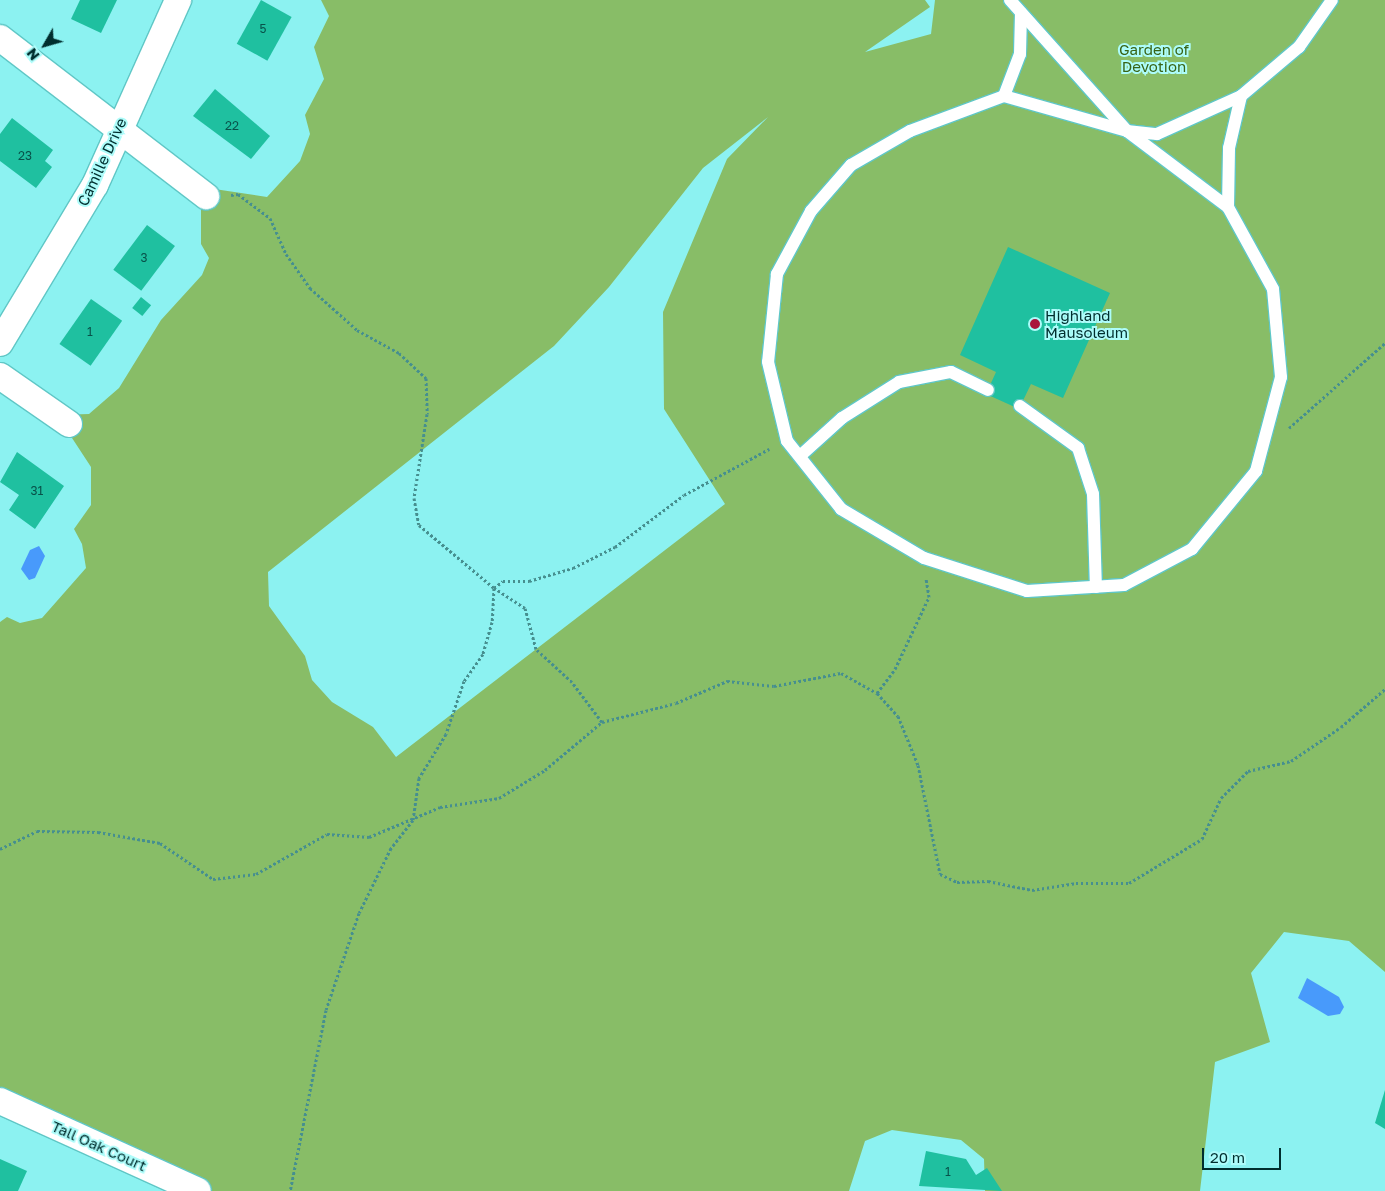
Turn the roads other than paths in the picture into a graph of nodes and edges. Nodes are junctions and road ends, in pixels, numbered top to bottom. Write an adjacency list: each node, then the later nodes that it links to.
1 (178, 0): 8 (street, Camille Drive)
2 (1010, 0): 4 (lane)
3 (1332, 0): 7 (lane)
4 (1022, 13): 6 (lane); 9 (lane)
5 (0, 38): 8 (street)
6 (1004, 96): 9 (lane); 17 (lane)
7 (1241, 96): 9 (lane); 11 (lane)
8 (116, 131): 10 (street); 12 (street, Camille Drive)
9 (1126, 131): 11 (lane)
10 (206, 196)
11 (1228, 207): 18 (lane)
12 (0, 343)
13 (0, 376): 16 (street)
14 (988, 390): 17 (lane)
15 (1020, 406): 18 (lane)
16 (69, 424)
17 (800, 456): 18 (lane)
18 (1096, 587)
19 (0, 1102): 20 (street, Tall Oak Court)
20 (198, 1191)

